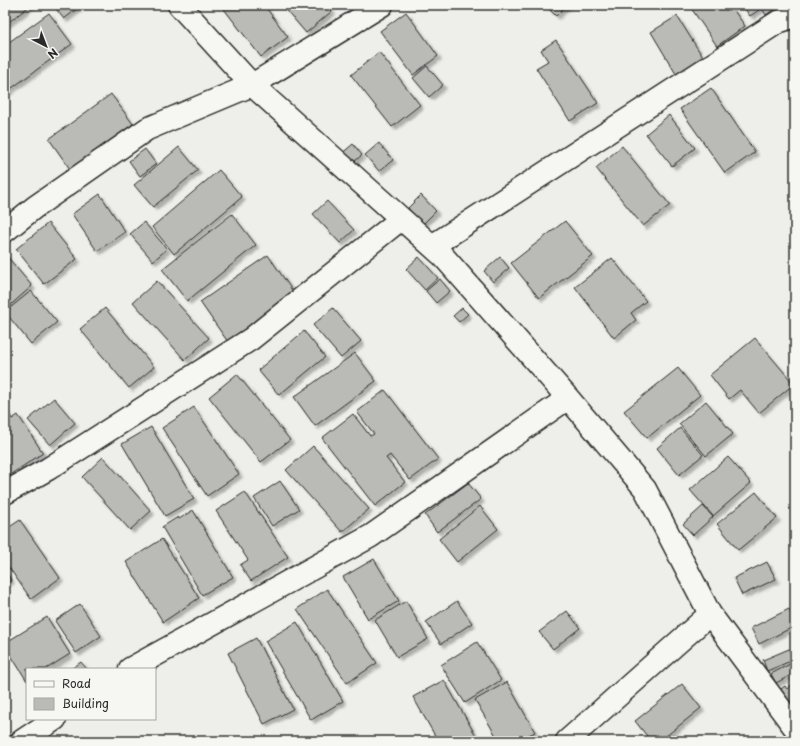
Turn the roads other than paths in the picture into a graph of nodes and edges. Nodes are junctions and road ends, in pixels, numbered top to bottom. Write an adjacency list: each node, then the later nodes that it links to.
1 (179, 5): 4 (street)
2 (382, 5): 4 (street)
3 (795, 16): 7 (street)
4 (252, 85): 5 (street); 6 (street)
5 (402, 219): 7 (street); 9 (street)
6 (5, 231)
7 (432, 246): 8 (street)
8 (568, 398): 10 (street); 11 (street)
9 (5, 493)
10 (710, 614): 13 (street); 15 (street)
11 (132, 668)
12 (54, 720): 14 (street)
13 (795, 728)
14 (22, 741)
15 (567, 741)

